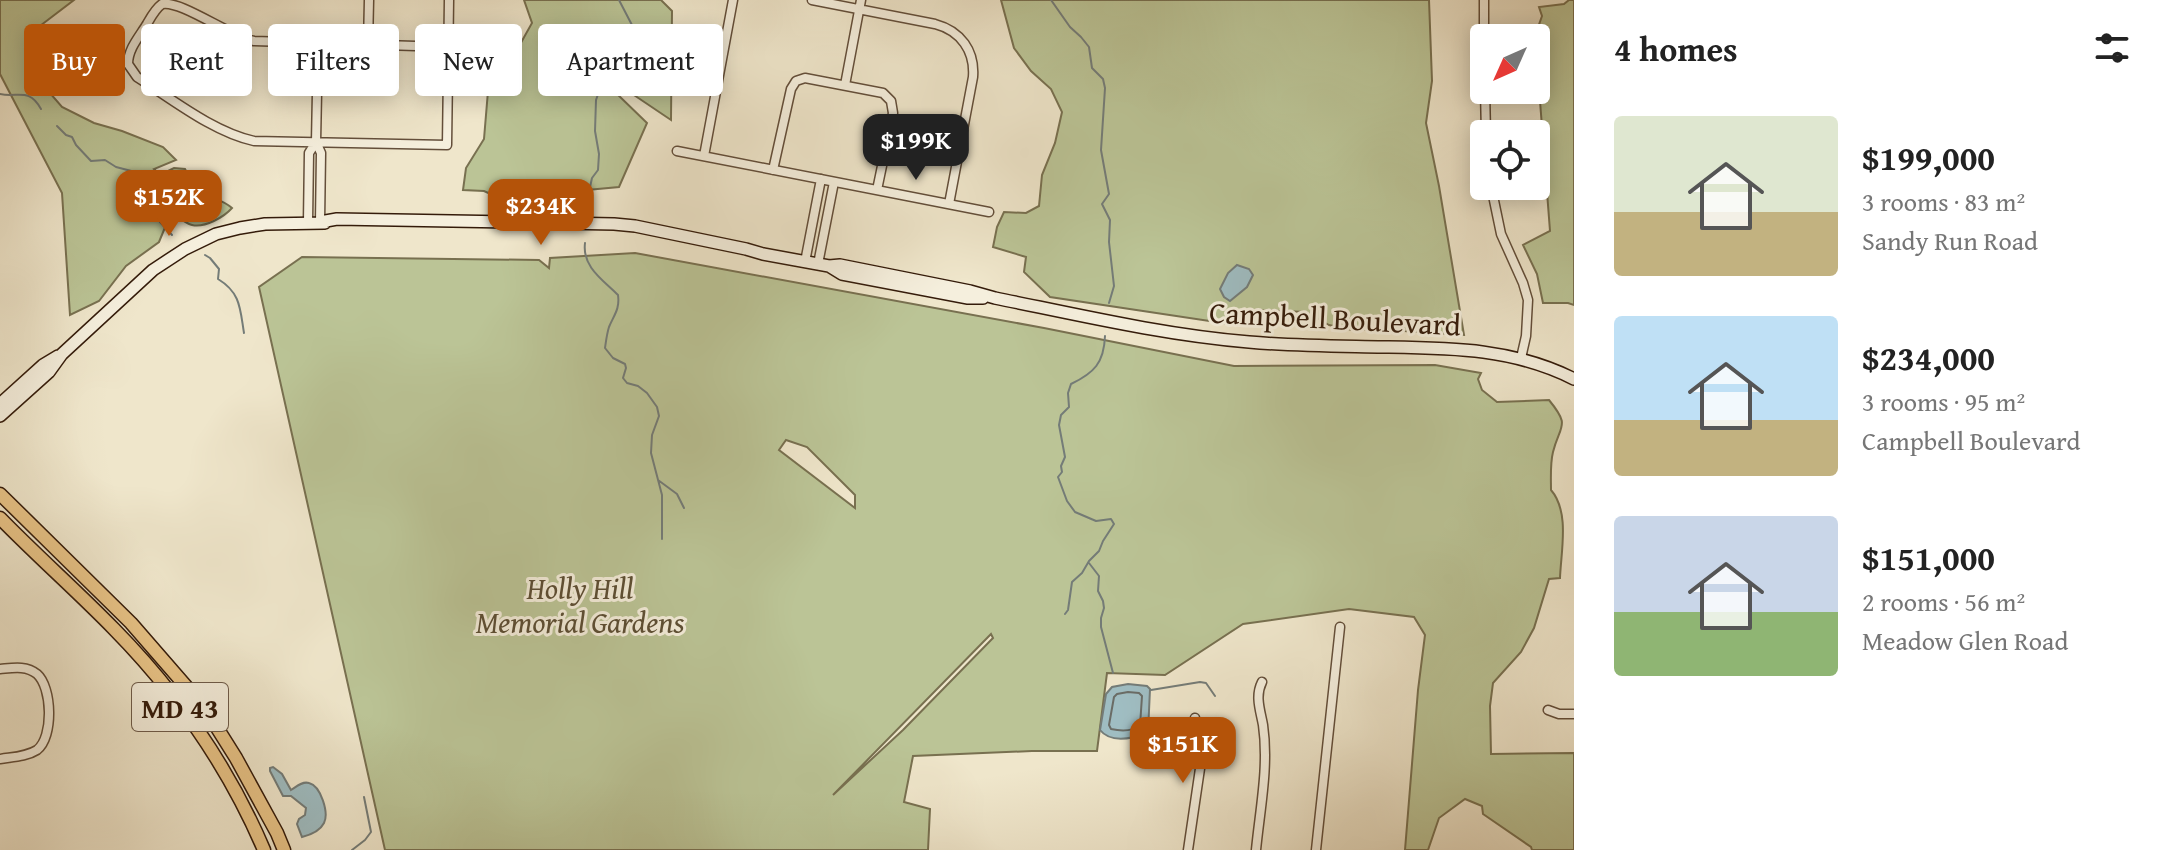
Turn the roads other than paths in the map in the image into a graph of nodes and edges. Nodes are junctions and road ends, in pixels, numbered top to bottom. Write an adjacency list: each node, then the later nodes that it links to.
1 (369, 0): 7 (street)
2 (449, 0): 8 (street)
3 (733, 0): 16 (street)
4 (812, 0): 6 (street)
5 (1484, 0): 9 (street)
6 (860, 5): 11 (street); 22 (street)
7 (368, 24)
8 (448, 24)
9 (1484, 24)
10 (268, 42): 14 (street)
11 (845, 85): 17 (street); 20 (street)
12 (317, 96): 14 (street)
13 (448, 96): 14 (street)
14 (316, 142): 24 (street)
15 (677, 151): 16 (street)
16 (704, 156): 17 (street)
17 (773, 170): 18 (street)
18 (821, 179): 19 (street); 25 (street)
19 (834, 182): 20 (street); 26 (street)
20 (877, 190): 22 (street)
21 (1494, 200): 28 (street)
22 (949, 204): 23 (street)
23 (989, 212)
24 (314, 222): 25 (street, Campbell Boulevard); 27 (street, Campbell Boulevard)
25 (805, 262): 26 (street, Campbell Boulevard)
26 (824, 265): 28 (street, Campbell Boulevard)
27 (62, 354): 30 (street, Campbell Boulevard); 31 (street, Campbell Boulevard)
28 (1521, 358): 29 (street, Campbell Boulevard)
29 (1574, 379)
30 (0, 404)
31 (0, 416)
32 (0, 494): 42 (main road, MD 43)
33 (0, 518): 41 (main road, MD 43)
34 (1340, 627): 45 (street)
35 (0, 669): 40 (street)
36 (1262, 682): 44 (street)
37 (1548, 710): 38 (street)
38 (1574, 714)
39 (1195, 718): 43 (street)
40 (0, 759)
41 (264, 850)
42 (284, 850)
43 (1188, 850)
44 (1256, 850)
45 (1316, 850)

